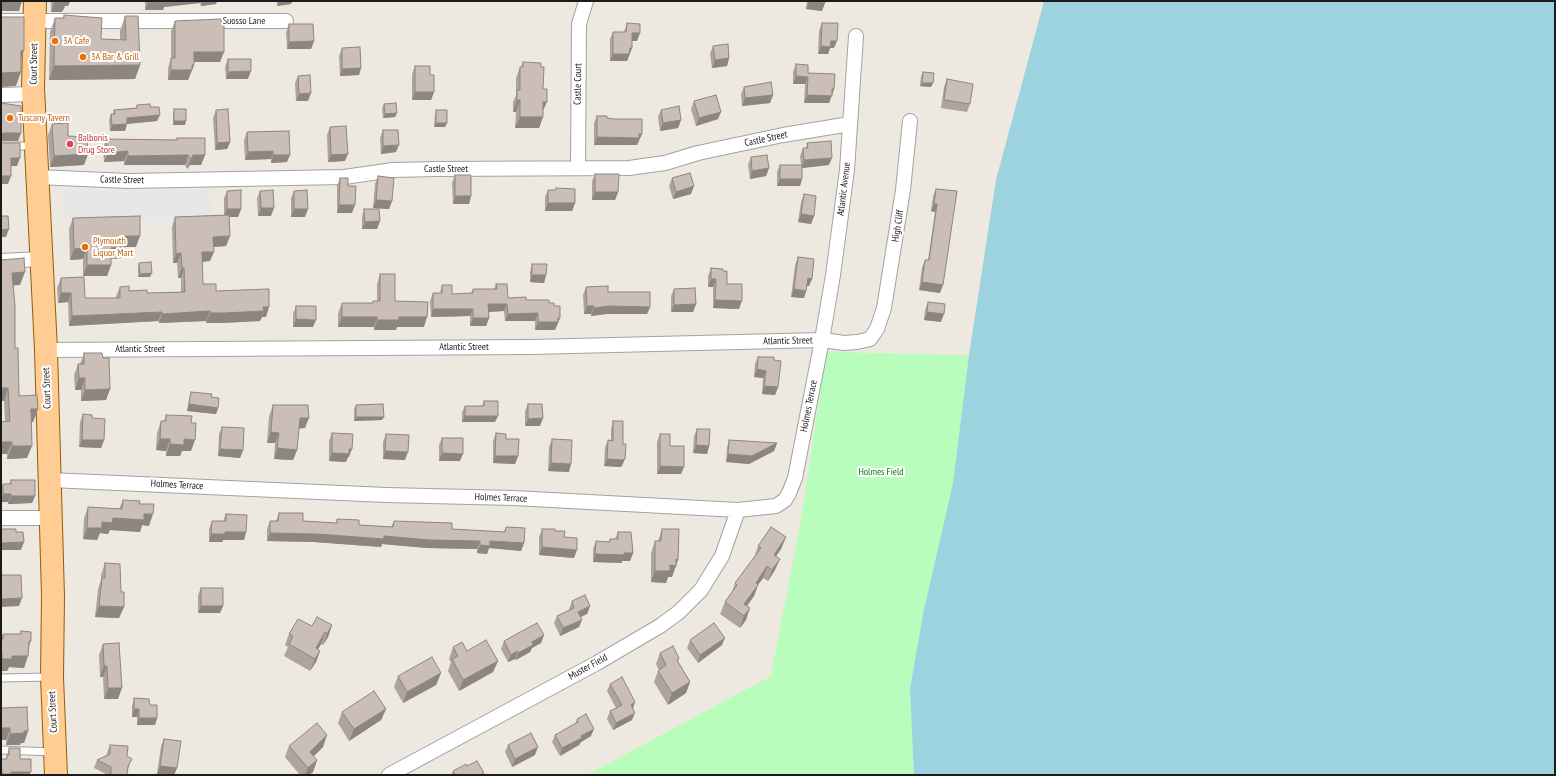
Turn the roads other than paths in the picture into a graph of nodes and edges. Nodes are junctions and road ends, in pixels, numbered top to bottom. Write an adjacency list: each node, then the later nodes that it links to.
1 (586, 1): 12 (street, Castle Court)
2 (35, 11): 3 (street, Suosso Lane); 4 (street, Suosso Lane); 6 (main road, Court Street)
3 (1, 21)
4 (286, 21)
5 (856, 36): 9 (street, Atlantic Avenue)
6 (34, 94): 7 (street); 11 (main road, Court Street)
7 (1, 95)
8 (910, 121): 16 (street, High Cliff)
9 (850, 124): 12 (street, Castle Street); 17 (street, Atlantic Avenue)
10 (1, 146): 11 (lane)
11 (36, 146): 13 (main road, Court Street)
12 (578, 167): 13 (street, Castle Street)
13 (37, 177): 14 (main road, Court Street)
14 (41, 259): 15 (street); 18 (main road, Court Street)
15 (1, 261)
16 (877, 329): 17 (street, Atlantic Street)
17 (822, 340): 18 (street, Atlantic Street); 20 (street, Holmes Terrace)
18 (46, 350): 19 (main road, Court Street)
19 (50, 480): 20 (street, Holmes Terrace); 22 (main road, Court Street)
20 (738, 510): 28 (street, Muster Field)
21 (1, 518): 22 (street)
22 (51, 518): 23 (main road, Court Street)
23 (52, 677): 24 (lane); 26 (main road, Court Street)
24 (1, 678)
25 (1, 750): 26 (lane)
26 (55, 752): 27 (main road, Court Street)
27 (56, 775)
28 (389, 775)

